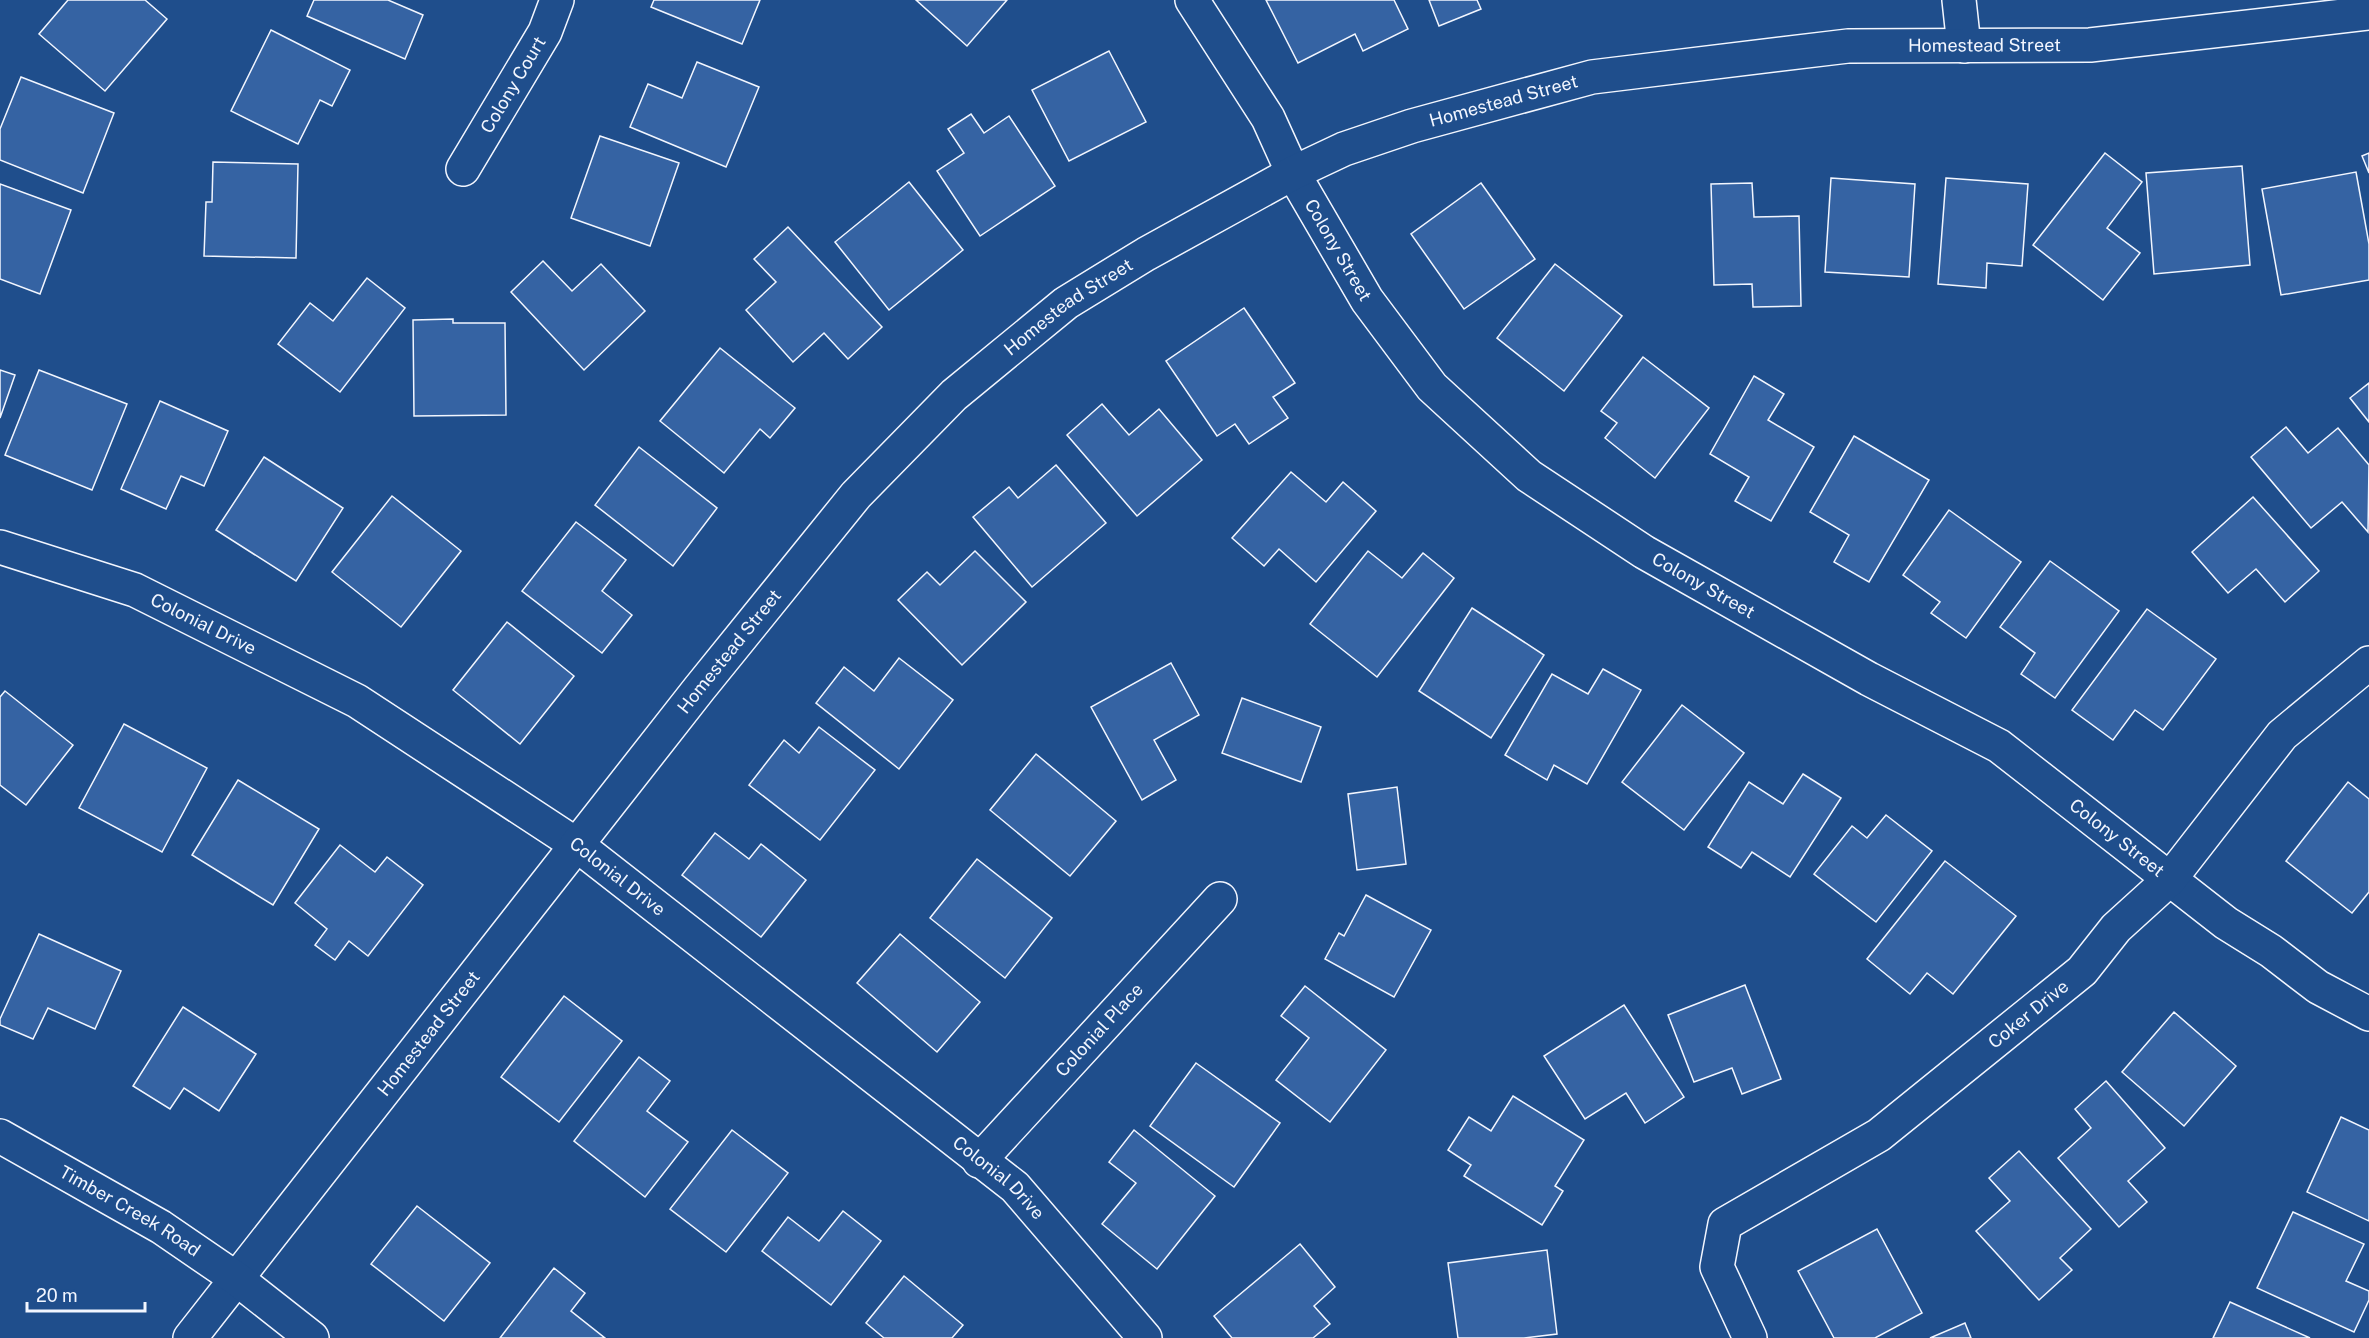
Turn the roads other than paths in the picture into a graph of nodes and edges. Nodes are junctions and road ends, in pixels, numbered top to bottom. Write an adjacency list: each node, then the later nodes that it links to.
1 (557, 0): 6 (street, Colony Court)
2 (1192, 0): 7 (street, Colony Street)
3 (1959, 0): 5 (street)
4 (2369, 14): 5 (street, Homestead Street)
5 (1964, 46): 7 (street, Homestead Street)
6 (463, 169)
7 (1293, 173): 10 (street, Homestead Street); 11 (street, Colony Street)
8 (0, 547): 10 (street, Colonial Drive)
9 (2369, 663): 11 (street, Coker Drive)
10 (577, 845): 15 (street, Colonial Drive); 16 (street, Homestead Street)
11 (2170, 879): 13 (street, Colony Street); 20 (street, Coker Drive)
12 (1220, 899): 15 (street, Colonial Place)
13 (2369, 1014)
14 (0, 1136): 16 (street, Timber Creek Road)
15 (979, 1161): 19 (street, Colonial Drive)
16 (237, 1279): 17 (street, Homestead Street); 18 (street, Timber Creek Road)
17 (190, 1338)
18 (312, 1338)
19 (1146, 1338)
20 (1750, 1338)

